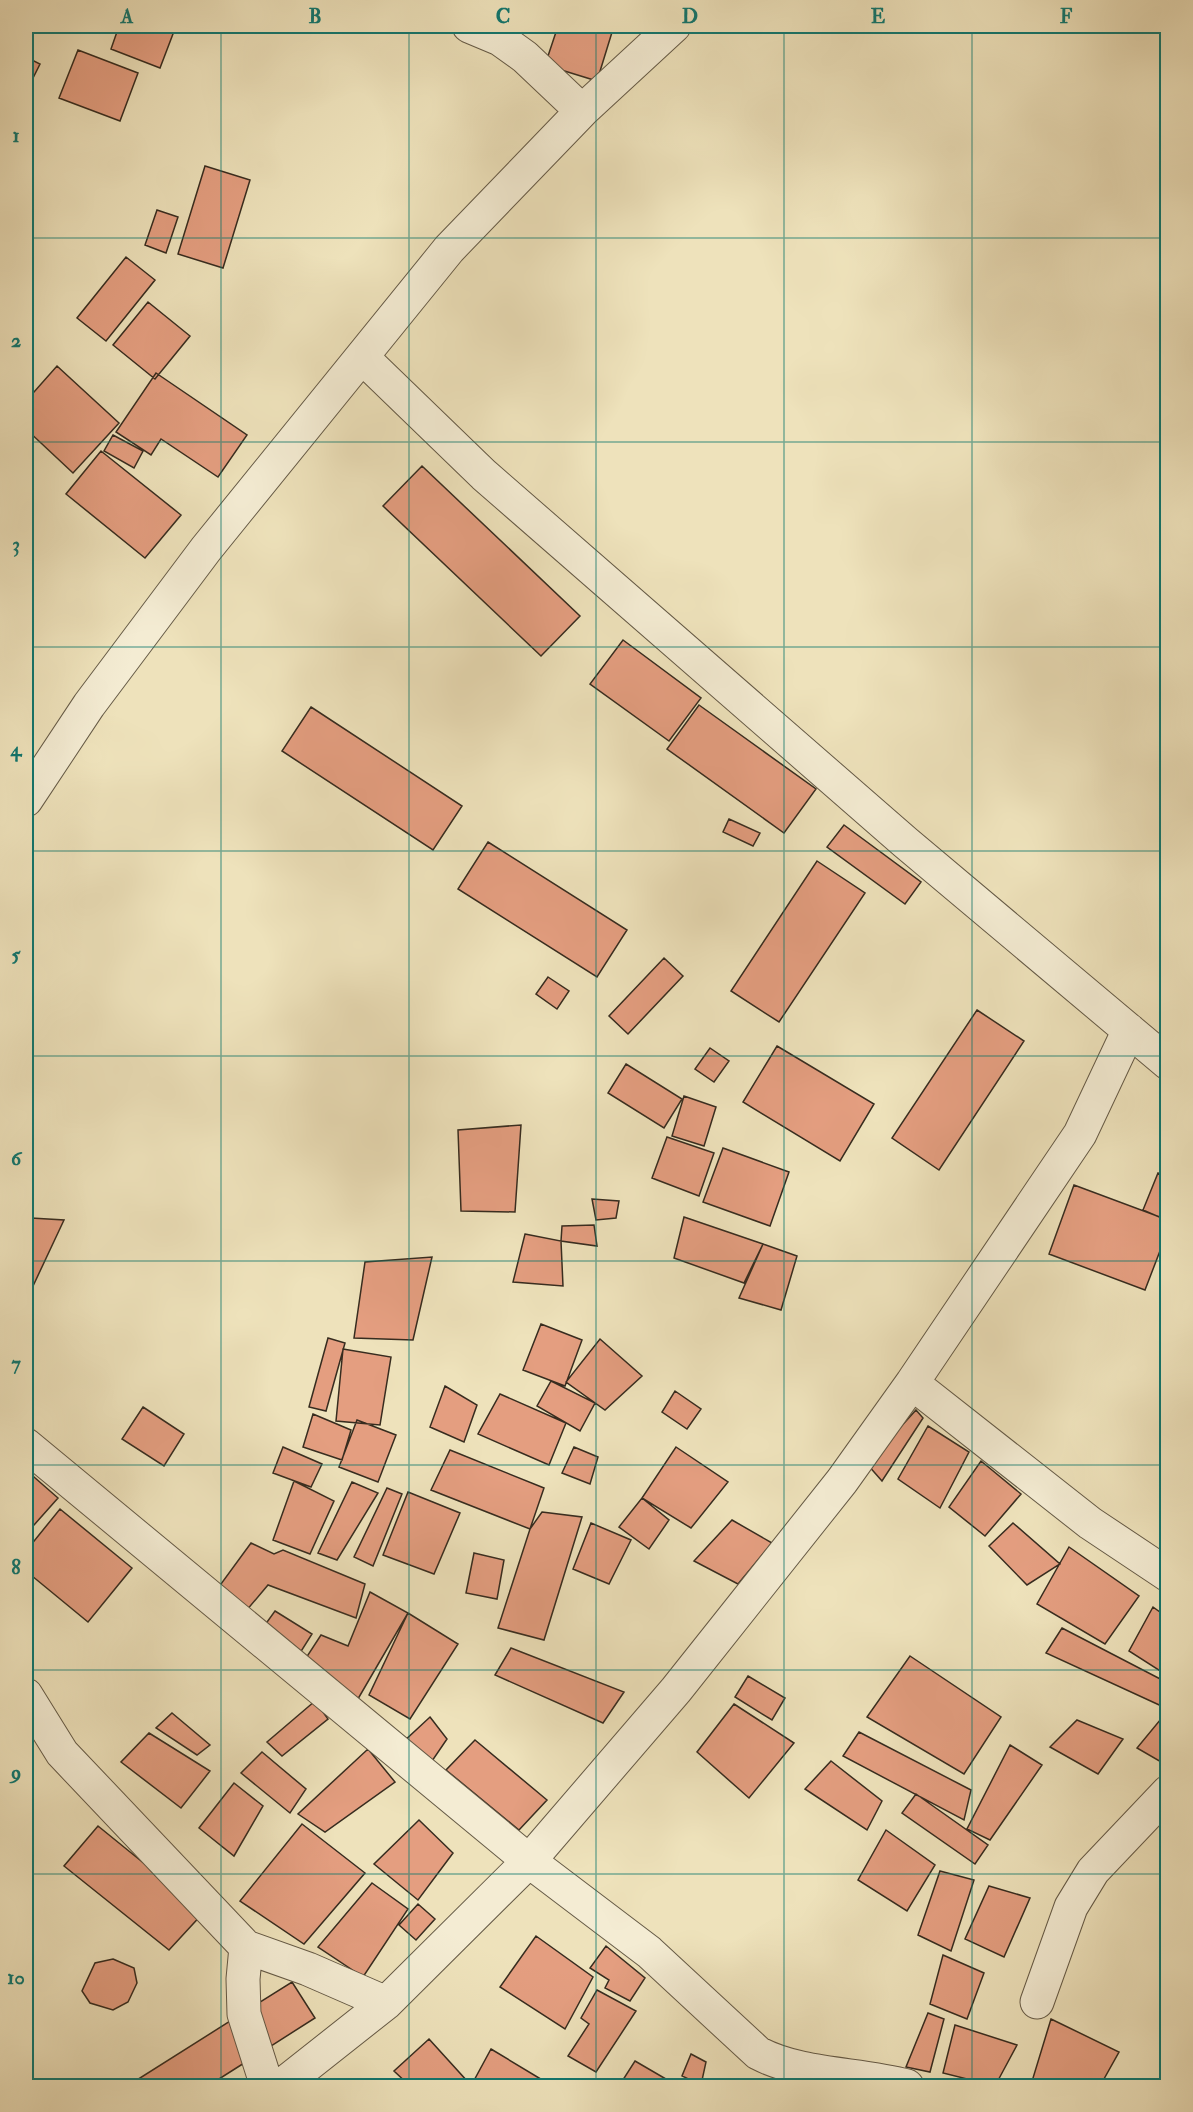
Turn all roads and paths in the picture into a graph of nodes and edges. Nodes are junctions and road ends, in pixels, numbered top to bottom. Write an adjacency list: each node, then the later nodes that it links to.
1 (469, 26): 3 (street)
2 (674, 26): 3 (street)
3 (582, 111): 4 (street)
4 (362, 357): 5 (street); 6 (street)
5 (26, 800)
6 (1130, 1030): 7 (street); 8 (street)
7 (1167, 1063)
8 (912, 1383): 10 (street); 13 (street)
9 (26, 1445): 13 (street)
10 (1167, 1575)
11 (26, 1695): 14 (street)
12 (1167, 1792): 15 (street)
13 (529, 1862): 16 (street); 19 (street)
14 (246, 1947): 16 (street); 18 (street)
15 (1037, 2002)
16 (386, 2003): 17 (street)
17 (298, 2082)
18 (267, 2086)
19 (907, 2086)

